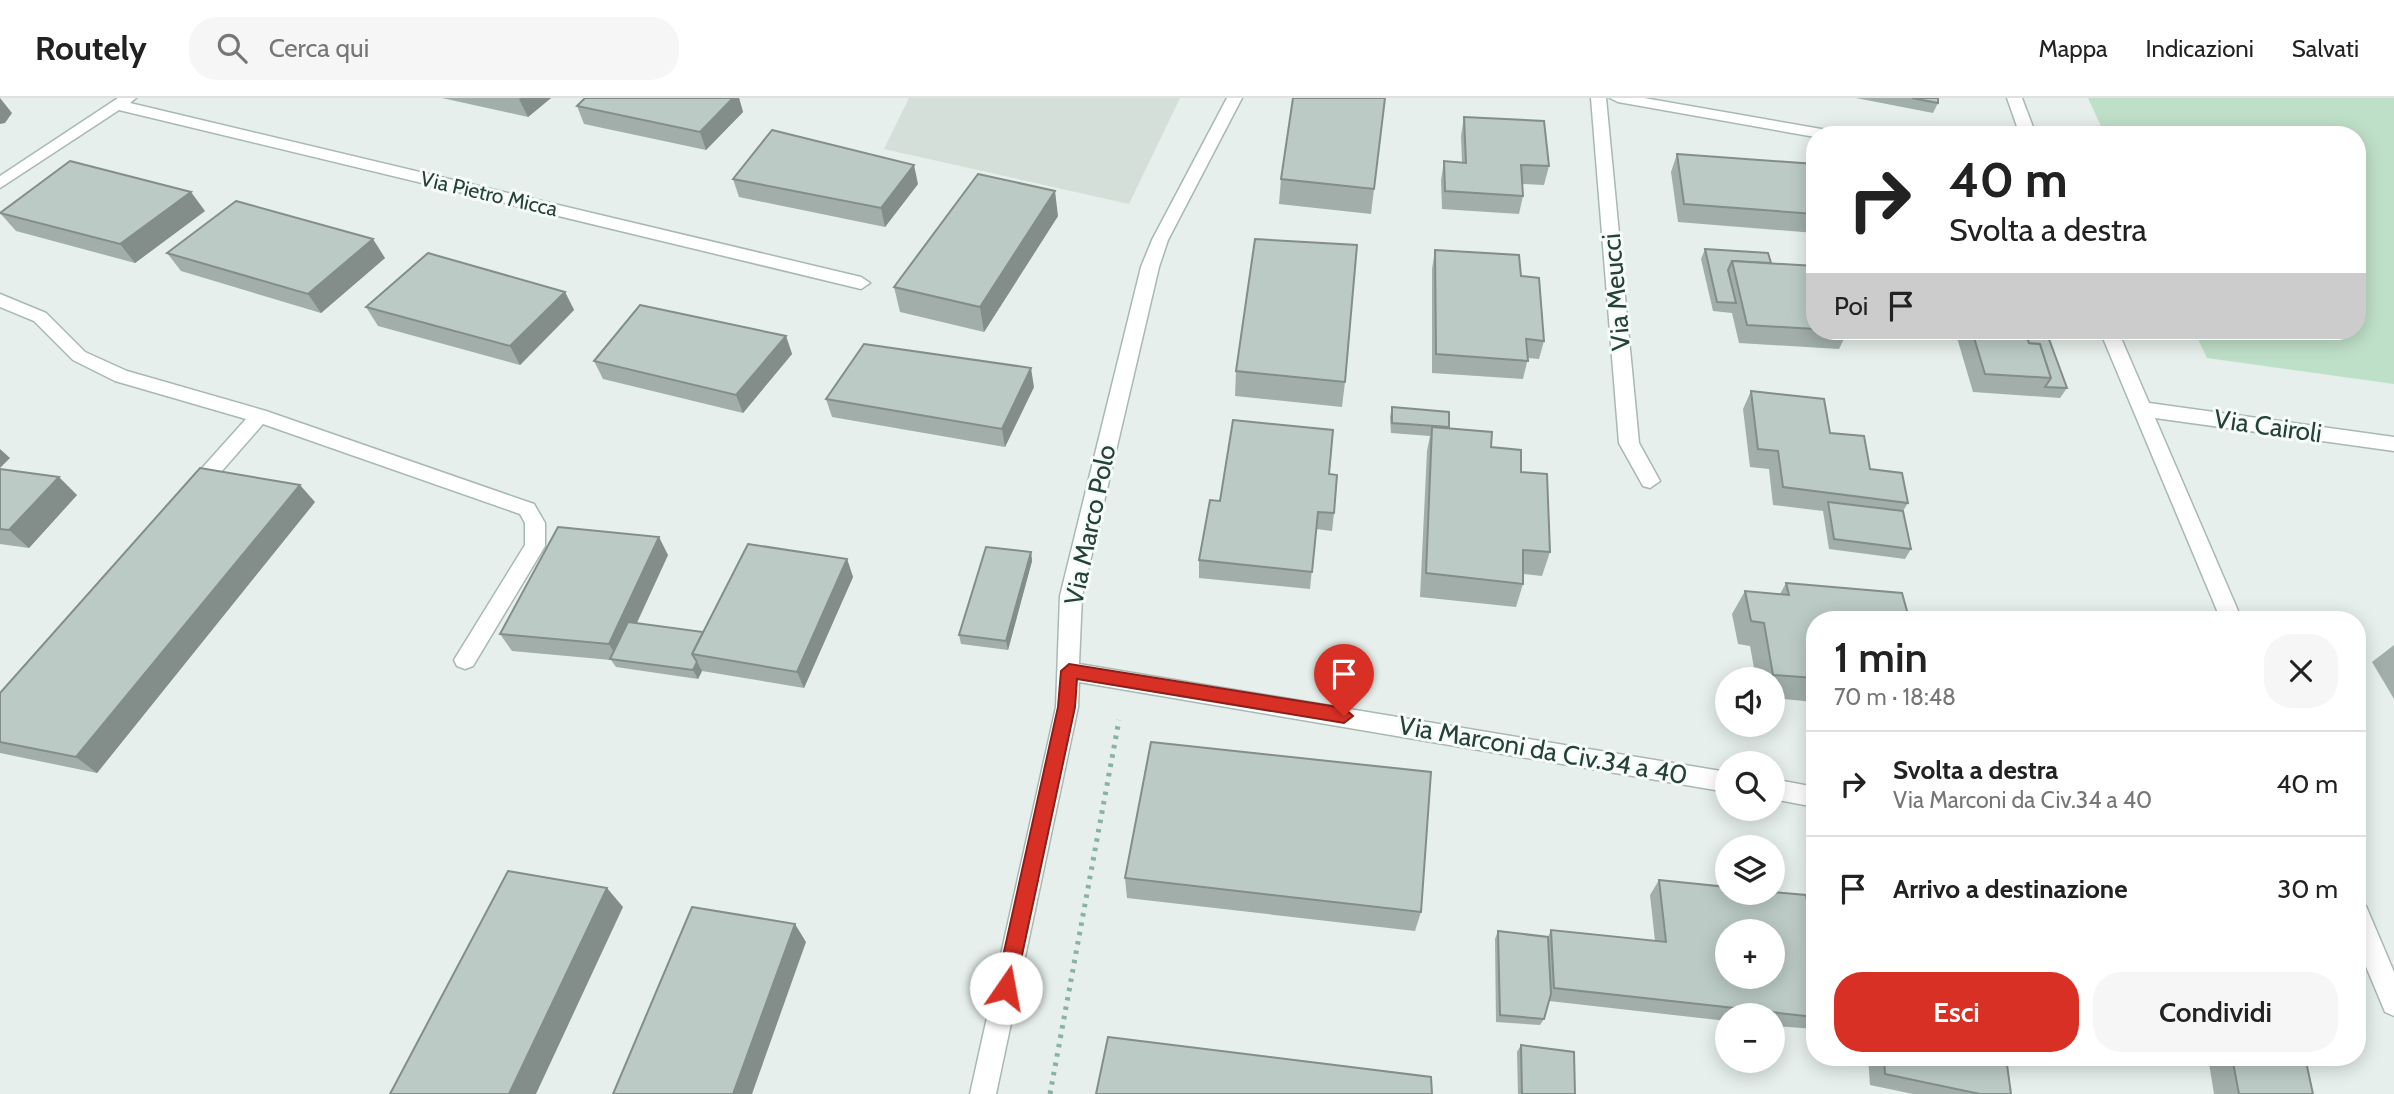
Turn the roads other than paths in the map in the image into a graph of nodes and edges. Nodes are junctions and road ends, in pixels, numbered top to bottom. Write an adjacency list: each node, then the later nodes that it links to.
1 (1235, 98): 19 (street, Via Marco Polo)
2 (1600, 98): 15 (street, Via Meucci)
3 (1618, 98): 7 (street)
4 (2014, 98): 6 (street)
5 (123, 102): 8 (street, Via Pietro Micca); 9 (street, Via Pietro Micca)
6 (2025, 126)
7 (1806, 131)
8 (0, 183)
9 (861, 283)
10 (0, 300): 13 (street)
11 (2113, 340): 12 (street)
12 (2142, 409): 14 (street, Via Cairoli); 17 (street)
13 (259, 416): 16 (street); 18 (street)
14 (2394, 444)
15 (1650, 481)
16 (177, 509)
17 (2228, 611)
18 (465, 660)
19 (1069, 671): 20 (street, Via Marconi da Civ.34 a 40); 25 (street, Via Marco Polo)
20 (1715, 780)
21 (1785, 791): 22 (street)
22 (1806, 795)
23 (2366, 936): 24 (street)
24 (2394, 1003)
25 (983, 1094)

